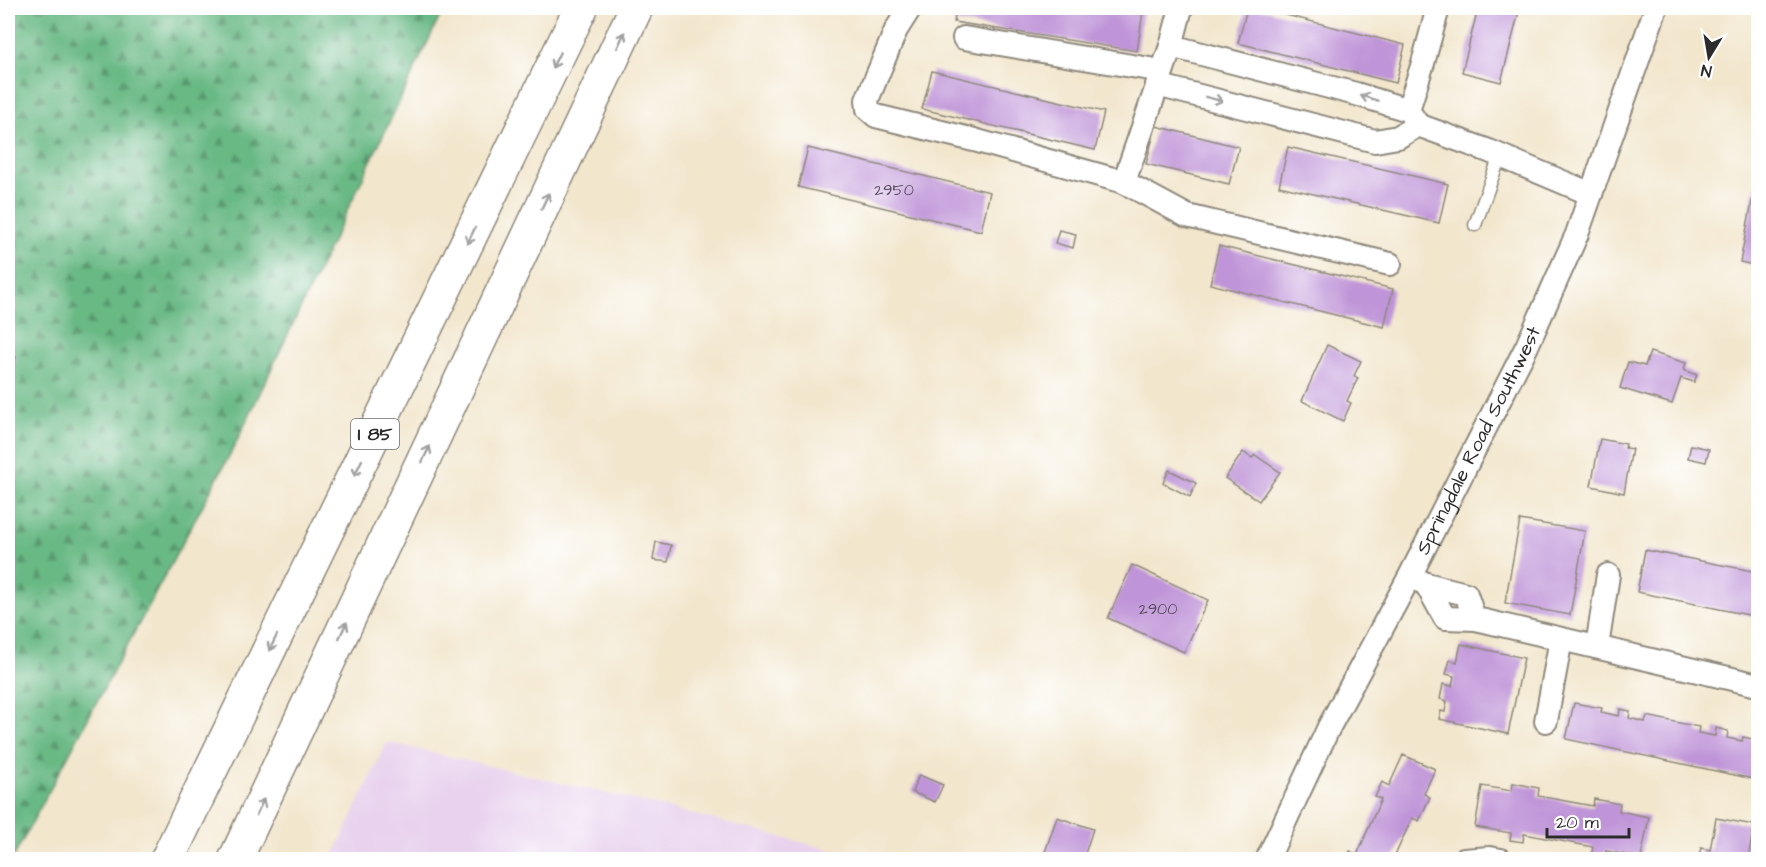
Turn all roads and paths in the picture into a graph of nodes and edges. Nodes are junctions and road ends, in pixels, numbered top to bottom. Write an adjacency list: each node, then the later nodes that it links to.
1 (581, 8): 22 (highway, I 85, one-way to 22)
2 (636, 8): 23 (highway, I 85, one-way to 2)
3 (910, 8): 12 (street)
4 (1181, 8): 8 (street)
5 (1438, 8): 10 (street)
6 (1656, 8): 13 (street, Springdale Road Southwest)
7 (964, 38): 9 (street)
8 (1171, 46): 9 (street); 10 (street, one-way to 8)
9 (1160, 78): 10 (street, one-way to 10); 12 (street)
10 (1413, 117): 11 (street)
11 (1500, 156): 13 (street); 14 (lane)
12 (1124, 183): 15 (street)
13 (1591, 194): 17 (street, Springdale Road Southwest)
14 (1475, 225)
15 (1390, 264)
16 (1608, 575): 19 (street)
17 (1418, 580): 18 (street); 24 (street, Springdale Road Southwest)
18 (1562, 639): 19 (street); 21 (street)
19 (1597, 647): 20 (street)
20 (1758, 685)
21 (1546, 721)
22 (167, 860)
23 (235, 860)
24 (1267, 860)
25 (1464, 860): 26 (street)
26 (1501, 860)

